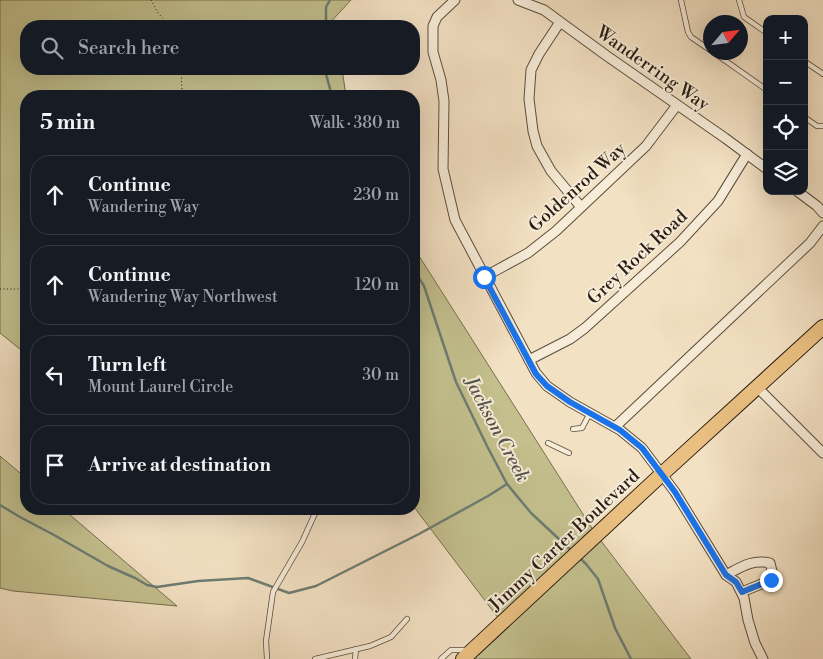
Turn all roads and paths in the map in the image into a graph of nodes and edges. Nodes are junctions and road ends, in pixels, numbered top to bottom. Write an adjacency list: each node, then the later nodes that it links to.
1 (151, 0): 6 (path)
2 (455, 0): 25 (street)
3 (518, 0): 7 (street, Wanderring Way)
4 (681, 0): 9 (lane)
5 (739, 0): 8 (lane)
6 (165, 20)
7 (560, 22): 16 (street, Wanderring Way); 22 (street)
8 (763, 30)
9 (703, 46)
10 (724, 60): 14 (lane)
11 (808, 64): 12 (lane)
12 (823, 74)
13 (181, 75): 15 (path)
14 (763, 87)
15 (182, 90)
16 (677, 105): 19 (street, Wanderring Way); 22 (street, Goldenrod Way)
17 (808, 120): 18 (lane)
18 (823, 126)
19 (747, 154): 20 (street, Wanderring Way); 29 (street, Grey Rock Road)
20 (763, 166)
21 (802, 195): 23 (street)
22 (581, 207): 25 (street, Goldenrod Way)
23 (823, 213)
24 (823, 226): 32 (street)
25 (484, 277): 29 (street)
26 (0, 289): 27 (path)
27 (20, 289)
28 (823, 327): 30 (main road, Jimmy Carter Boulevard)
29 (529, 360): 31 (street)
30 (758, 387): 36 (street); 37 (main road, Jimmy Carter Boulevard)
31 (590, 413): 32 (street); 33 (lane)
32 (615, 427): 37 (street)
33 (573, 429)
34 (548, 443): 35 (lane)
35 (569, 453)
36 (823, 454)
37 (662, 474): 39 (street); 43 (main road, Jimmy Carter Boulevard)
38 (314, 515): 44 (lane)
39 (726, 575): 40 (street); 40 (street)
40 (742, 592): 48 (street)
41 (408, 619): 42 (lane)
42 (356, 649): 45 (lane); 46 (lane)
43 (468, 654): 47 (lane)
44 (267, 659)
45 (316, 659)
46 (355, 659)
47 (441, 659)
48 (763, 659)

